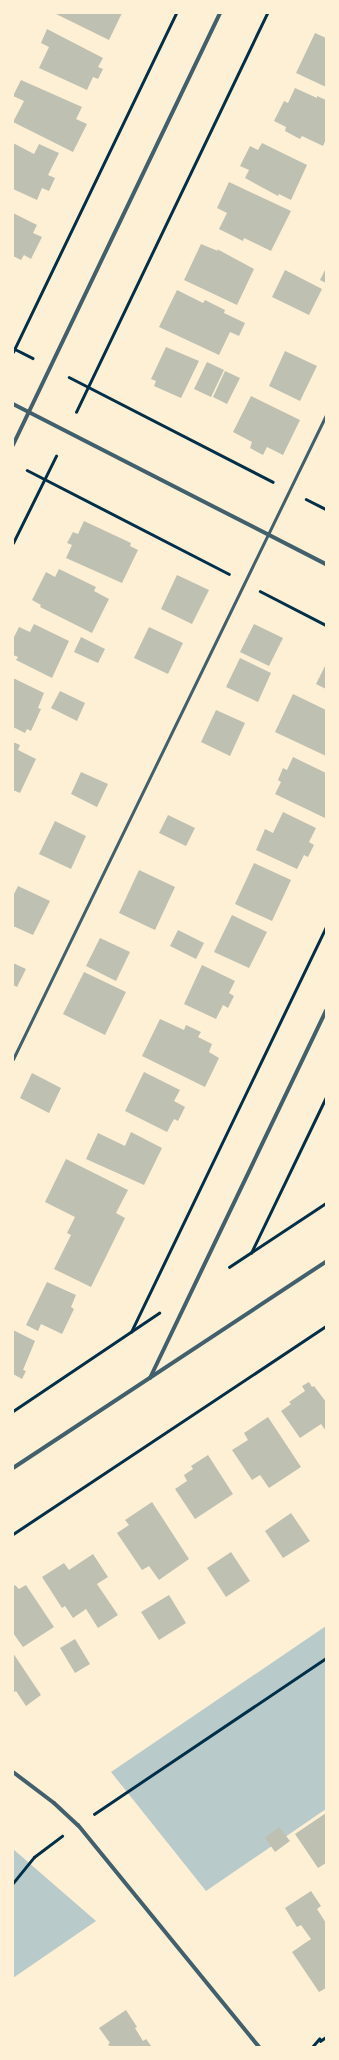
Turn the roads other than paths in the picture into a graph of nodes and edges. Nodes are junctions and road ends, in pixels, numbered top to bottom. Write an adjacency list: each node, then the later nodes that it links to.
1 (220, 13): 3 (street)
2 (13, 404): 3 (street)
3 (29, 412): 5 (street); 6 (street)
4 (326, 415): 6 (lane)
5 (13, 445)
6 (269, 534): 7 (street); 9 (lane)
7 (326, 564)
8 (326, 1012): 11 (street)
9 (13, 1059)
10 (326, 1262): 11 (street)
11 (150, 1378): 12 (street)
12 (13, 1468)
13 (13, 1772): 14 (street)
14 (259, 2047)

